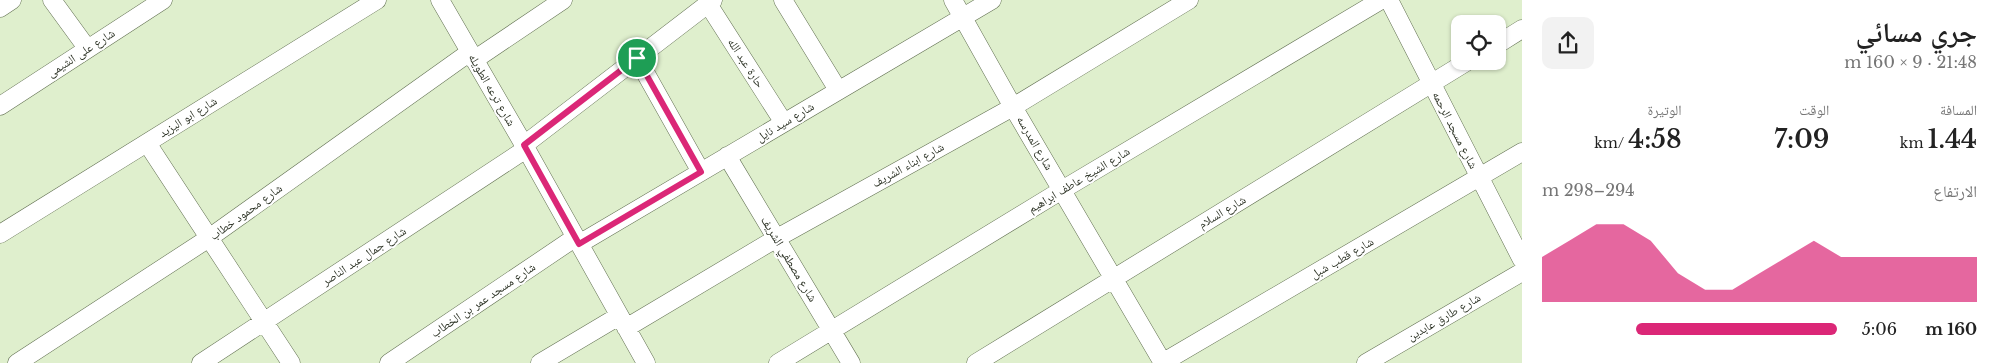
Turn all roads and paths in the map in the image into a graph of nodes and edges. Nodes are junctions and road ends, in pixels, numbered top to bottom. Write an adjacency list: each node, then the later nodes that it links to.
1 (12, 0): 14 (street)
2 (52, 0): 18 (street)
3 (163, 0): 18 (street, شارع على الشيمى)
4 (377, 0): 27 (street, شارع ابو اليزيد)
5 (440, 0): 19 (street, شارع ترعه الطويله)
6 (563, 0): 19 (street, شارع محمود خطاب)
7 (784, 0): 23 (street)
8 (953, 0): 15 (street, شارع المدرسه)
9 (992, 0): 15 (street, شارع سيد نايل)
10 (1189, 0): 25 (street, شارع ابناء الشريف)
11 (1381, 0): 33 (street, شارع الشيخ عاطف ابراهيم)
12 (1389, 0): 22 (street, شارع مسجد الرحمه)
13 (710, 2): 20 (street, شارع جمال عبد الناصر); 26 (street, حارة عبد الله)
14 (0, 8)
15 (964, 17): 23 (street, شارع سيد نايل); 25 (street, شارع المدرسه)
16 (1522, 29): 17 (street)
17 (1506, 39)
18 (87, 48): 24 (street, شارع على الشيمى)
19 (472, 56): 28 (street, شارع ترعه الطويله); 35 (street, شارع محمود خطاب)
20 (637, 58): 28 (street, شارع جمال عبد الناصر); 31 (street)
21 (1454, 70): 22 (street, شارع السلام)
22 (1431, 84): 32 (street, شارع مسجد الرحمه); 40 (street, شارع السلام)
23 (838, 90): 26 (street, شارع سيد نايل)
24 (0, 106)
25 (1013, 107): 33 (street, شارع المدرسه); 36 (street, شارع ابناء الشريف)
26 (784, 122): 30 (street, شارع سيد نايل)
27 (147, 143): 34 (street, شارع ابو اليزيد); 35 (street)
28 (525, 147): 37 (street, شارع ترعه الطويله); 41 (street, شارع جمال عبد الناصر)
29 (1522, 152): 32 (street, شارع قطب شبل)
30 (727, 156): 31 (street, شارع سيد نايل); 36 (street, شارع مصطفي الشريف)
31 (701, 172): 37 (street, شارع سيد نايل)
32 (1480, 177): 38 (street, شارع مسجد الرحمه); 53 (street, شارع قطب شبل)
33 (1062, 190): 40 (street, شارع المدرسه); 43 (street, شارع الشيخ عاطف ابراهيم)
34 (0, 234)
35 (209, 238): 41 (street); 44 (street, شارع محمود خطاب)
36 (777, 238): 42 (street, شارع ابناء الشريف); 43 (street, شارع مصطفي الشريف)
37 (578, 241): 42 (street, شارع ترعه الطويله); 47 (street, شارع مسجد عمر بن الخطاب)
38 (1522, 260)
39 (1522, 272): 54 (street, شارع طارق عابدين)
40 (1114, 278): 52 (street, شارع السلام); 53 (street, شارع المدرسه)
41 (264, 322): 45 (street, شارع جمال عبد الناصر); 46 (street)
42 (622, 322): 48 (street, شارع ابناء الشريف); 49 (street, شارع ترعه الطويله)
43 (832, 331): 50 (street, شارع الشيخ عاطف ابراهيم); 51 (street, شارع مصطفي الشريف)
44 (17, 363)
45 (201, 363)
46 (291, 363)
47 (389, 363)
48 (540, 363)
49 (646, 363)
50 (778, 363)
51 (851, 363)
52 (976, 363)
53 (1163, 363)
54 (1366, 363)

